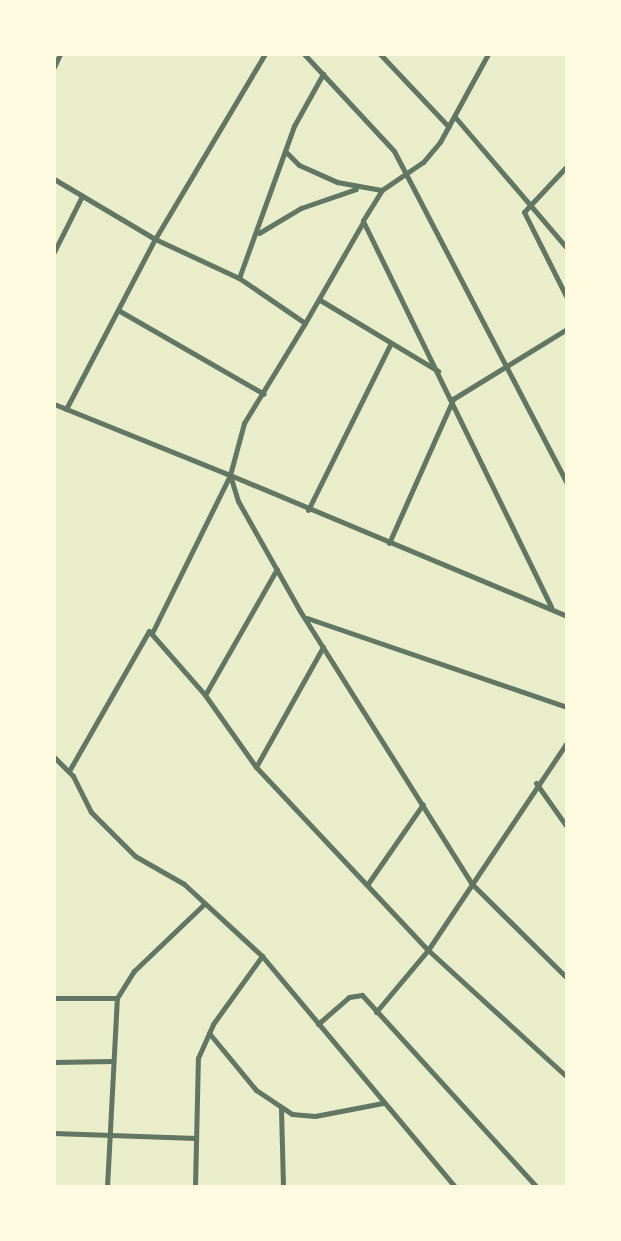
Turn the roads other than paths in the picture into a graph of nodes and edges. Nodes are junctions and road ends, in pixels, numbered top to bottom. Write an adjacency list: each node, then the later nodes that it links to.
1 (60, 54): 6 (street)
2 (265, 54): 20 (street)
3 (304, 54): 7 (street)
4 (380, 54): 9 (street)
5 (488, 54): 8 (street)
6 (54, 67)
7 (323, 74): 10 (street); 12 (street)
8 (455, 117): 9 (street); 17 (street)
9 (449, 127): 12 (street)
10 (286, 152): 14 (street); 19 (street)
11 (567, 166): 17 (street)
12 (405, 172): 15 (street); 30 (street)
13 (54, 179): 16 (street)
14 (356, 189): 15 (street); 19 (street)
15 (382, 190): 18 (street)
16 (82, 196): 20 (street); 22 (street)
17 (531, 206): 21 (street); 24 (street)
18 (363, 221): 25 (street); 31 (street)
19 (257, 234): 23 (street)
20 (155, 239): 23 (street); 26 (street)
21 (567, 248)
22 (54, 252)
23 (239, 278): 27 (street)
24 (567, 298)
25 (320, 300): 27 (street); 29 (street)
26 (118, 310): 32 (street); 35 (street)
27 (305, 323): 32 (street)
28 (567, 329): 30 (street)
29 (391, 343): 31 (street); 38 (street)
30 (509, 367): 33 (street); 37 (street)
31 (439, 371): 33 (street)
32 (264, 394): 36 (street)
33 (453, 399): 39 (street); 41 (street)
34 (54, 404): 35 (street)
35 (66, 410): 36 (street)
36 (230, 475): 38 (street); 40 (street); 44 (street)
37 (567, 483)
38 (308, 510): 39 (street)
39 (389, 543): 41 (street)
40 (277, 569): 43 (street); 46 (street)
41 (551, 607): 42 (street)
42 (567, 616)
43 (305, 618): 45 (street); 47 (street)
44 (153, 631): 46 (street); 51 (street)
45 (323, 647): 50 (street); 53 (street)
46 (205, 695): 50 (street)
47 (567, 707)
48 (567, 742): 52 (street)
49 (54, 757): 51 (street)
50 (256, 767): 56 (street)
51 (69, 771): 57 (street)
52 (536, 783): 54 (street); 55 (street)
53 (423, 804): 55 (street); 56 (street)
54 (567, 827)
55 (472, 884): 58 (street); 60 (street)
56 (367, 885): 58 (street)
57 (204, 904): 59 (street); 62 (street)
58 (428, 950): 63 (street); 68 (street)
59 (262, 956): 64 (street); 65 (street)
60 (567, 978)
61 (54, 998): 62 (street)
62 (117, 998): 66 (street)
63 (376, 1012): 64 (street); 78 (street)
64 (318, 1024): 69 (street)
65 (209, 1033): 70 (street); 73 (street)
66 (113, 1061): 67 (street); 72 (street)
67 (54, 1062)
68 (567, 1077)
69 (383, 1103): 70 (street); 77 (street)
70 (281, 1109): 76 (street)
71 (54, 1133): 72 (street)
72 (110, 1135): 73 (street); 74 (street)
73 (196, 1138): 75 (street)
74 (107, 1187)
75 (195, 1187)
76 (283, 1187)
77 (455, 1187)
78 (537, 1187)

